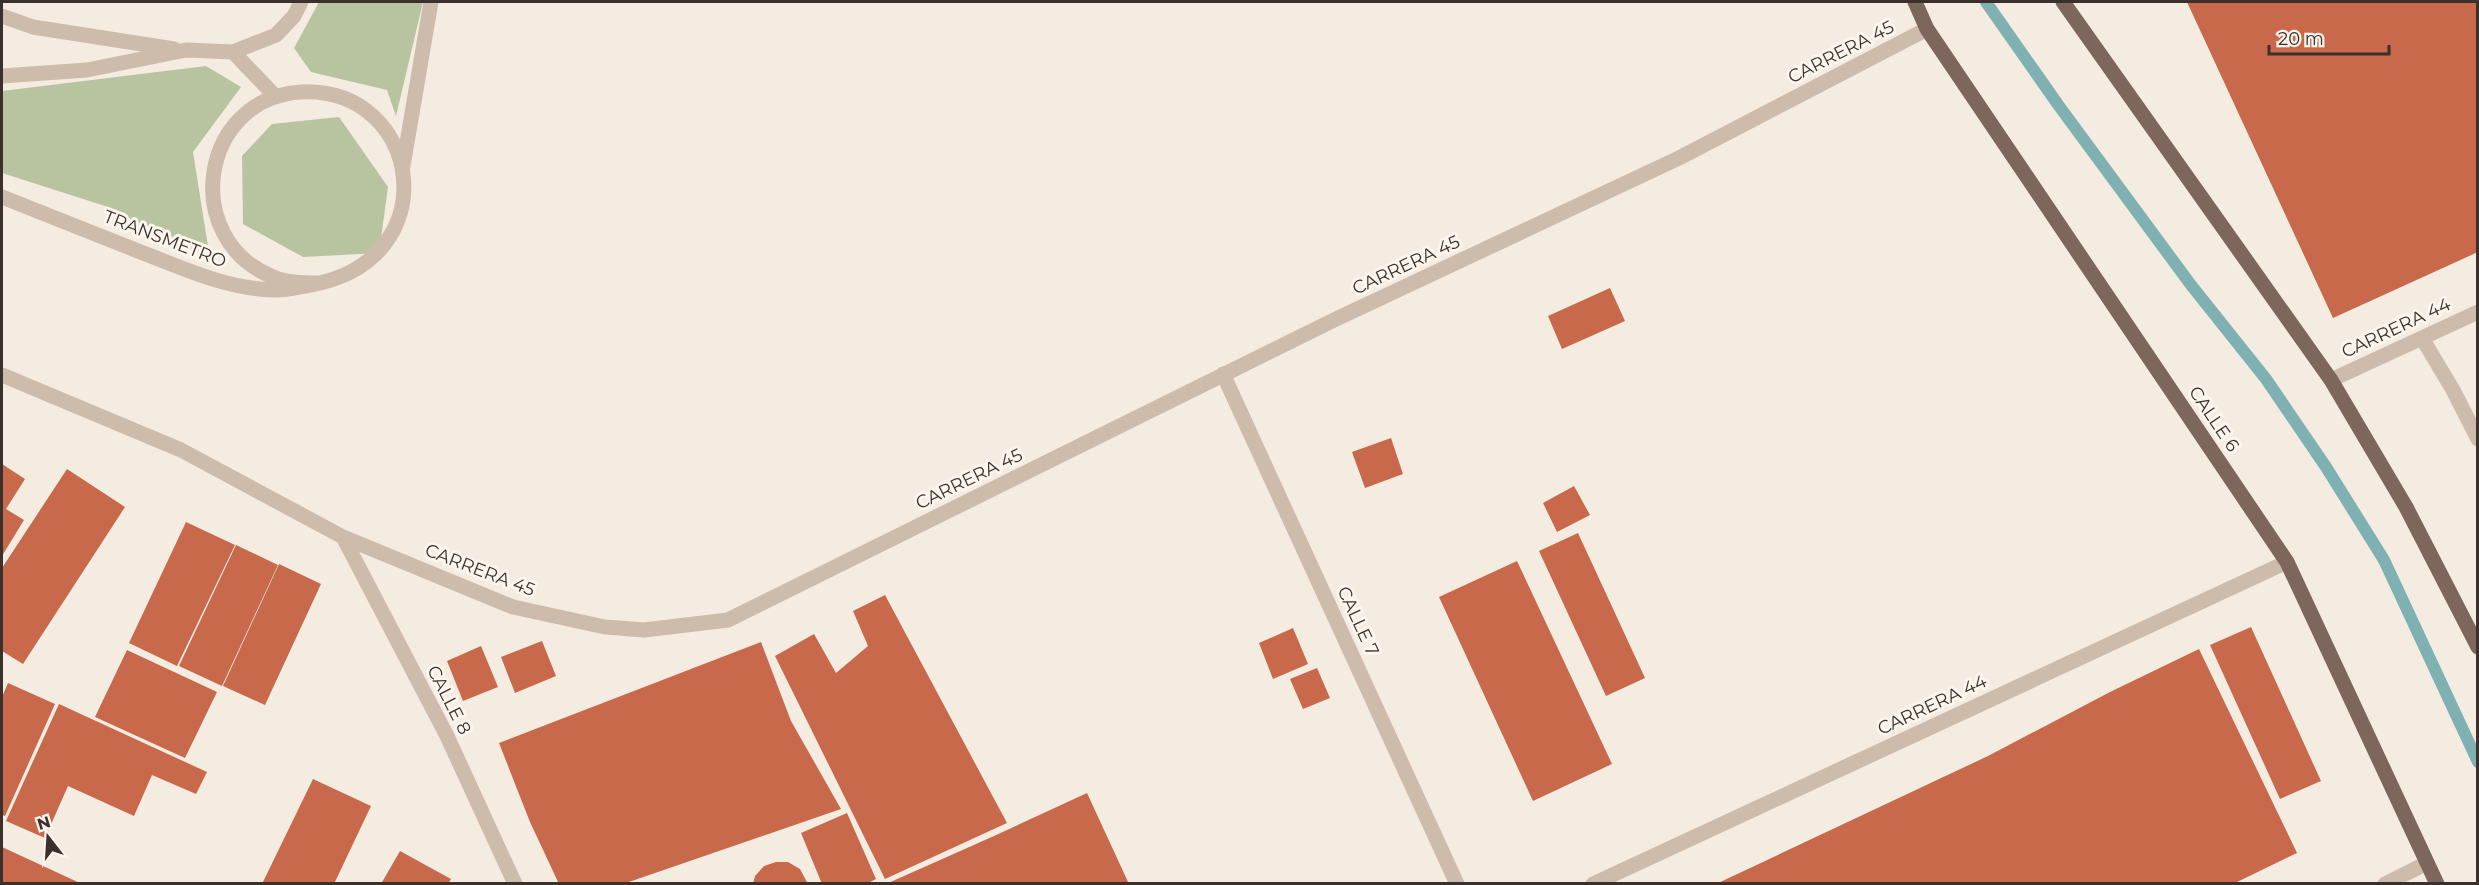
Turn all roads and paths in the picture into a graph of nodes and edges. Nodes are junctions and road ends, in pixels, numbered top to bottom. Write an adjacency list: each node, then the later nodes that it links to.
1 (301, 2): 8 (street)
2 (431, 2): 11 (street)
3 (1915, 2): 6 (main road, CALLE 6)
4 (2063, 2): 18 (main road)
5 (2, 16): 7 (street)
6 (1927, 29): 16 (street, CARRERA 45); 21 (main road, CALLE 6)
7 (186, 50): 8 (street); 9 (street)
8 (233, 52): 10 (street)
9 (2, 76)
10 (276, 97): 11 (street, TRANSMETRO); 13 (street, TRANSMETRO)
11 (402, 168): 13 (street, TRANSMETRO)
12 (2, 197): 13 (street, TRANSMETRO)
13 (319, 283)
14 (2478, 312): 15 (street, CARRERA 44)
15 (2422, 338): 18 (street, CARRERA 44); 19 (street)
16 (1223, 374): 20 (street, CARRERA 45); 25 (street, CALLE 7)
17 (2, 375): 20 (street, CARRERA 45)
18 (2331, 380): 22 (main road)
19 (2478, 439)
20 (343, 537): 24 (street, CALLE 8)
21 (2287, 562): 23 (main road, CALLE 6); 26 (street, CARRERA 44)
22 (2478, 647)
23 (2427, 863): 27 (street); 28 (main road, CALLE 6)
24 (515, 884)
25 (1457, 884)
26 (1593, 884)
27 (2385, 884)
28 (2437, 884)

